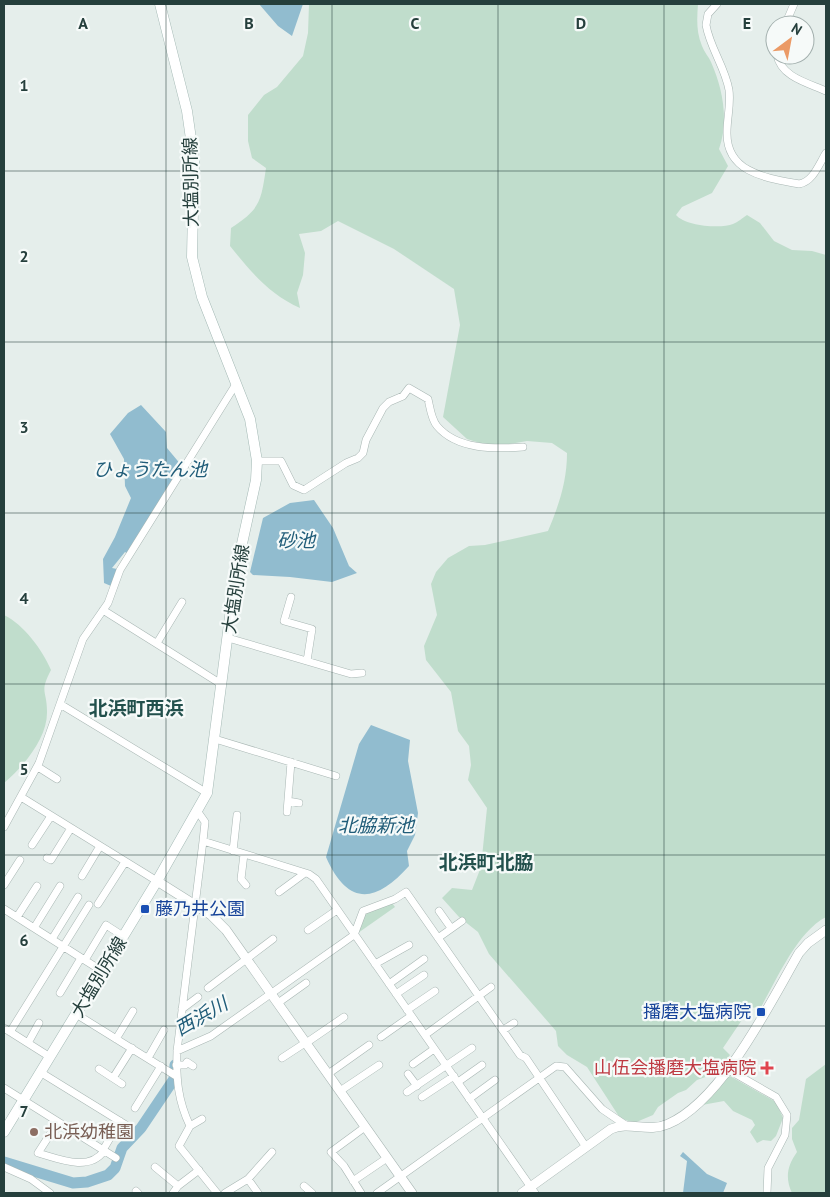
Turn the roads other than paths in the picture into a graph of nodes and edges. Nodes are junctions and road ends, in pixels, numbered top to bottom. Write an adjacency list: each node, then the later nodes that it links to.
1 (160, 4): 6 (main road, 大塩別所線)
2 (717, 4): 5 (street)
3 (780, 65): 4 (street)
4 (826, 91)
5 (826, 153)
6 (236, 384): 8 (main road, 大塩別所線); 11 (street)
7 (523, 447): 8 (street)
8 (257, 460): 12 (main road, 大塩別所線)
9 (291, 597): 14 (street)
10 (182, 602): 13 (street)
11 (103, 610): 13 (street); 17 (street)
12 (228, 638): 14 (street); 16 (main road, 大塩別所線)
13 (157, 644): 16 (street)
14 (307, 661): 15 (street)
15 (362, 673)
16 (221, 684): 18 (main road, 大塩別所線)
17 (60, 704): 20 (street); 23 (street)
18 (215, 739): 19 (street); 23 (main road, 大塩別所線)
19 (291, 762): 21 (street); 25 (street)
20 (38, 767): 22 (street); 24 (street)
21 (336, 776)
22 (58, 780)
23 (207, 793): 27 (main road, 大塩別所線)
24 (21, 797): 30 (street); 31 (street)
25 (286, 800): 26 (street); 28 (street)
26 (299, 803)
27 (198, 812): 33 (street); 43 (main road, 大塩別所線)
28 (287, 812)
29 (237, 815): 36 (street)
30 (51, 816): 32 (street); 34 (street)
31 (4, 827)
32 (71, 828): 35 (street); 38 (street)
33 (204, 841): 36 (street); 51 (street)
34 (32, 845)
35 (100, 846): 40 (street); 42 (street)
36 (233, 851): 37 (street)
37 (244, 854): 41 (street); 44 (street)
38 (47, 858)
39 (20, 860): 45 (street)
40 (125, 862): 43 (street); 50 (street)
41 (305, 873): 48 (street); 54 (street)
42 (82, 876)
43 (157, 881): 51 (street); 63 (main road, 大塩別所線)
44 (246, 885)
45 (4, 886)
46 (37, 886): 56 (street)
47 (60, 886): 58 (street)
48 (279, 892)
49 (78, 897): 65 (street)
50 (98, 904)
51 (195, 904): 69 (street); 86 (street)
52 (89, 905): 68 (street)
53 (4, 909): 56 (street)
54 (337, 910): 60 (street); 62 (street)
55 (439, 911): 59 (street)
56 (17, 917): 58 (street)
57 (462, 921): 59 (street)
58 (34, 928): 65 (street)
59 (452, 928): 64 (street)
60 (308, 930)
61 (826, 930): 116 (street)
62 (354, 934): 64 (street); 72 (street); 81 (street)
63 (123, 936): 70 (street); 73 (main road, 大塩別所線)
64 (438, 938): 83 (street)
65 (52, 939): 68 (street)
66 (273, 939): 69 (street)
67 (409, 945): 72 (street)
68 (63, 946): 70 (street); 93 (street)
69 (246, 958): 78 (street); 81 (street)
70 (83, 959): 73 (street); 80 (street)
71 (424, 959): 76 (street)
72 (375, 964): 76 (street)
73 (102, 971): 89 (main road, 大塩別所線)
74 (424, 974): 82 (street)
75 (306, 983): 85 (street)
76 (389, 984): 82 (street)
77 (491, 987): 83 (street)
78 (208, 988)
79 (434, 990): 88 (street)
80 (60, 992)
81 (271, 994): 85 (street); 105 (street)
82 (396, 994): 88 (street)
83 (478, 996): 95 (street); 96 (street)
84 (198, 997): 86 (street)
85 (278, 1003): 100 (street)
86 (182, 1009): 105 (street)
87 (133, 1011): 98 (street)
88 (409, 1013): 96 (street); 97 (street)
89 (76, 1014): 98 (street); 106 (main road, 大塩別所線)
90 (344, 1017): 100 (street)
91 (514, 1022): 95 (street)
92 (39, 1023): 99 (street)
93 (7, 1030): 99 (street)
94 (164, 1030): 107 (street)
95 (503, 1030): 124 (street)
96 (425, 1035): 104 (street)
97 (381, 1037)
98 (116, 1038): 102 (street)
99 (28, 1043): 106 (street)
100 (306, 1043): 108 (street); 119 (street)
101 (369, 1045): 119 (street)
102 (132, 1048): 107 (street); 122 (street)
103 (472, 1048): 115 (street)
104 (434, 1049): 109 (street); 115 (street)
105 (177, 1051): 113 (street)
106 (50, 1056): 118 (main road, 大塩別所線)
107 (148, 1058): 112 (street)
108 (282, 1058)
109 (413, 1064)
110 (379, 1065): 129 (street)
111 (482, 1065): 123 (street)
112 (161, 1066): 121 (street); 134 (street)
113 (176, 1066): 114 (street); 121 (street)
114 (193, 1066)
115 (446, 1066): 123 (street); 127 (street)
116 (727, 1068): 139 (street); 164 (street)
117 (99, 1069): 122 (street)
118 (40, 1072): 133 (main road, 大塩別所線); 143 (street)
119 (328, 1074): 129 (street)
120 (408, 1074): 127 (street)
121 (176, 1076): 138 (street)
122 (113, 1078): 126 (street)
123 (456, 1079): 131 (street); 132 (street)
124 (539, 1079): 136 (street); 139 (street); 142 (street)
125 (495, 1080): 132 (street)
126 (122, 1084)
127 (416, 1086): 130 (street)
128 (4, 1088): 133 (street)
129 (340, 1091): 140 (street)
130 (407, 1092)
131 (422, 1097)
132 (469, 1098): 136 (street)
133 (24, 1101): 137 (street); 141 (main road, 大塩別所線)
134 (135, 1108)
135 (202, 1118): 138 (street)
136 (483, 1118): 150 (street); 154 (street)
137 (58, 1122): 143 (street); 143 (street)
138 (190, 1126): 149 (street)
139 (627, 1126): 142 (street)
140 (365, 1127): 146 (street); 152 (street)
141 (4, 1132)
142 (586, 1147): 154 (street)
143 (104, 1150): 145 (street)
144 (272, 1152): 151 (street)
145 (116, 1158)
146 (387, 1158): 150 (street); 152 (street)
147 (4, 1167): 155 (street)
148 (155, 1167): 153 (street)
149 (198, 1170): 153 (street); 157 (street)
150 (400, 1177): 161 (street); 162 (street)
151 (248, 1179): 158 (street); 159 (street)
152 (353, 1181): 160 (street)
153 (178, 1186): 156 (street)
154 (533, 1190): 163 (street)
155 (50, 1193)
156 (173, 1193)
157 (217, 1193)
158 (225, 1193)
159 (258, 1193)
160 (362, 1193)
161 (377, 1193)
162 (412, 1193)
163 (522, 1193)
164 (767, 1193)

